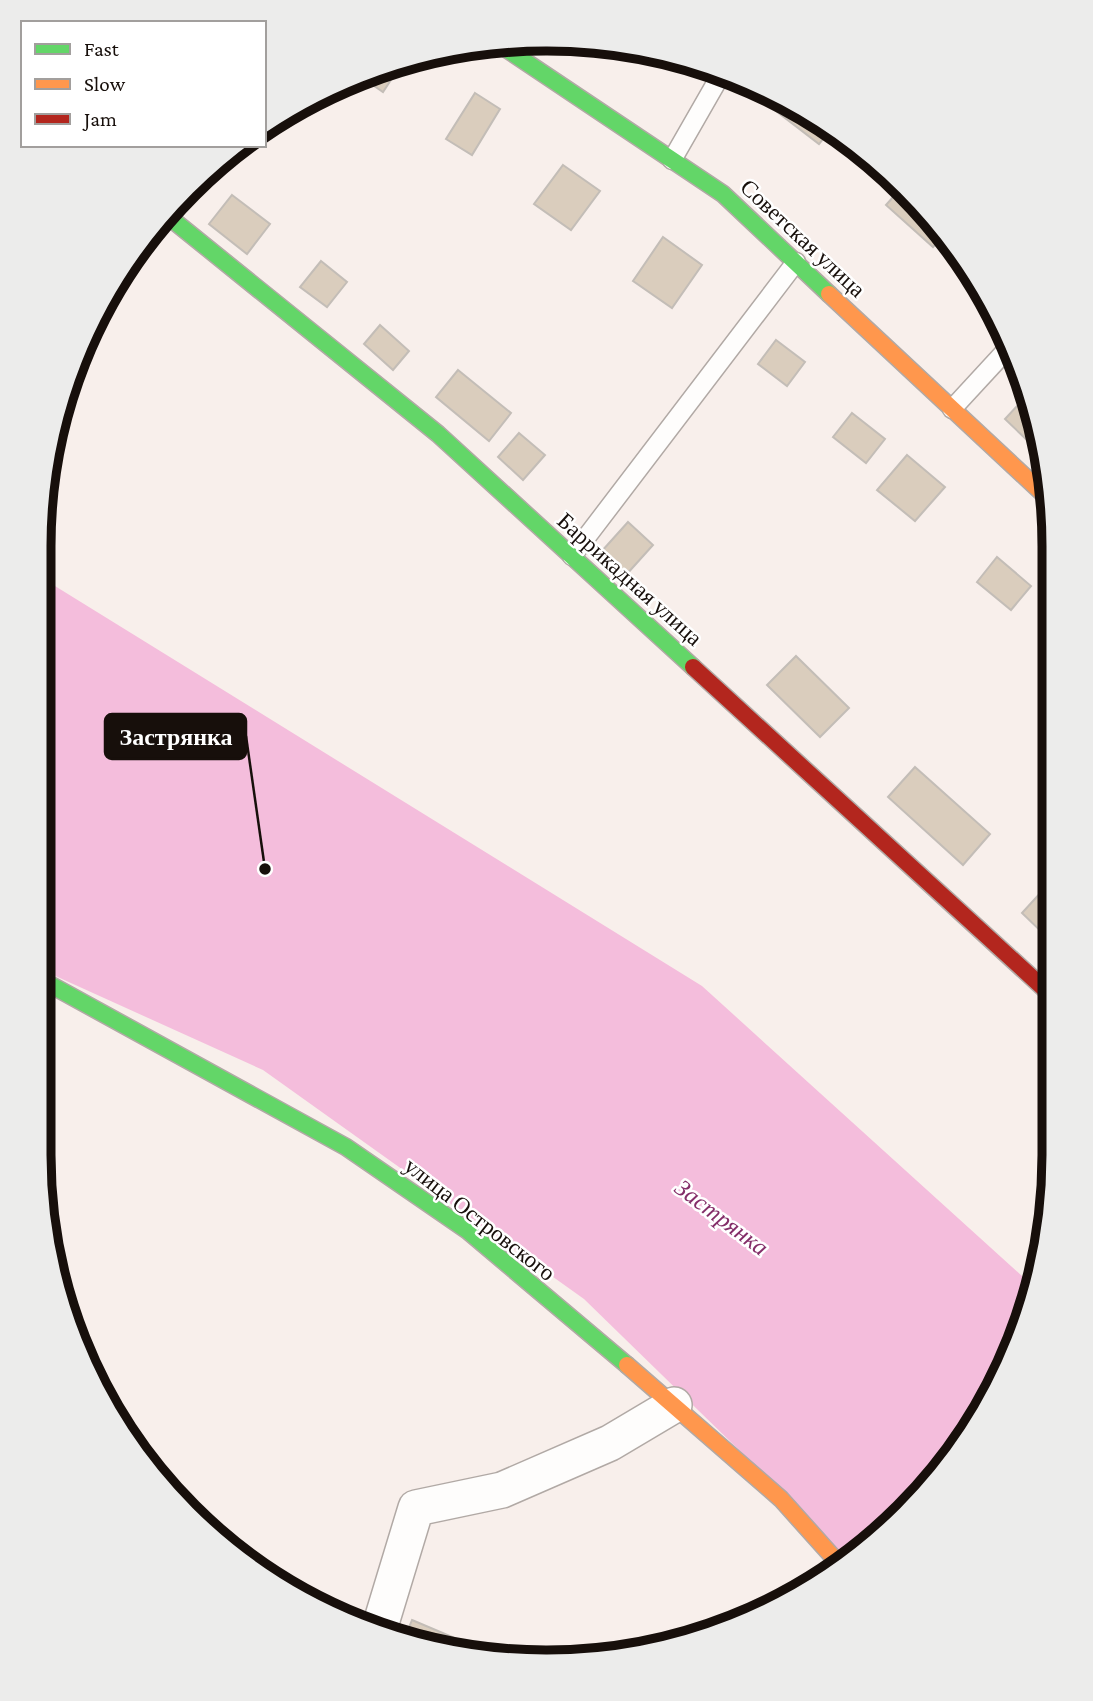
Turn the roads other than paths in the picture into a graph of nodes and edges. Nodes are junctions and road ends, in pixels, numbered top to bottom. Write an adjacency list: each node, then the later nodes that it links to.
1 (511, 52): 3 (street, Советская улица)
2 (717, 81): 3 (lane)
3 (672, 160): 5 (street, Советская улица)
4 (173, 221): 9 (street, Баррикадная улица)
5 (796, 262): 7 (street, Советская улица); 9 (lane)
6 (1003, 353): 7 (lane)
7 (952, 409): 8 (street, Советская улица)
8 (1039, 490)
9 (572, 556): 11 (street, Баррикадная улица)
10 (51, 985): 12 (street, улица Островского)
11 (1042, 987)
12 (674, 1405): 13 (street, улица Островского); 14 (street)
13 (834, 1558)
14 (381, 1622)

